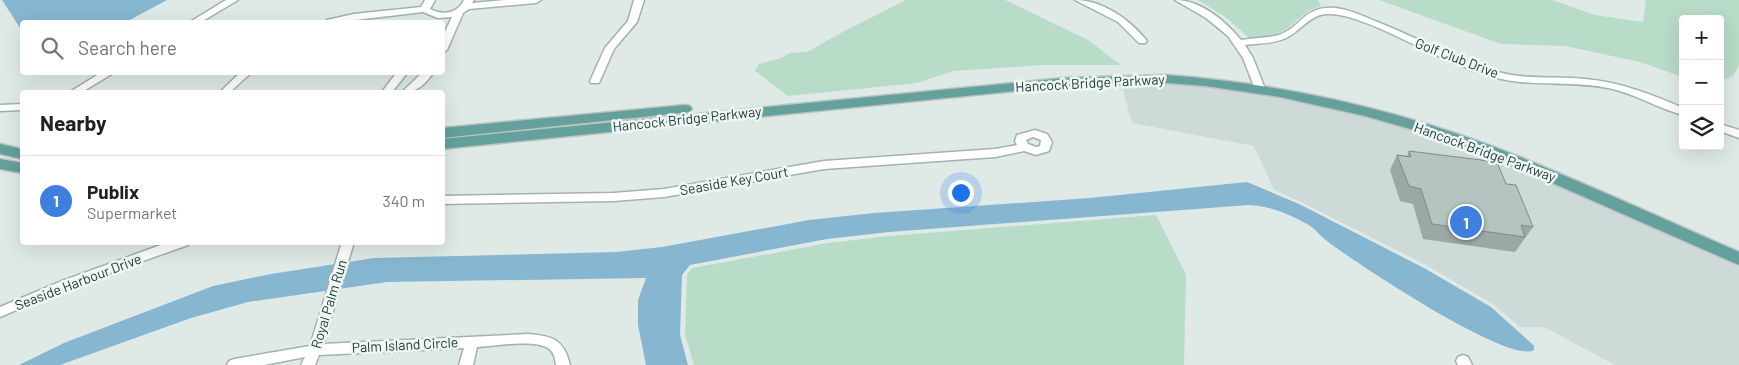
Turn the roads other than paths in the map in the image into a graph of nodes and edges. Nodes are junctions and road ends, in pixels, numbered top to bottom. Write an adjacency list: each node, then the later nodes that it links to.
1 (233, 0): 9 (street)
2 (536, 0): 7 (street)
3 (639, 0): 19 (street)
4 (1080, 0): 11 (street)
5 (1180, 0): 12 (street)
6 (428, 4): 8 (street); 10 (street)
7 (465, 6): 8 (street); 13 (street)
8 (443, 19)
9 (198, 20)
10 (340, 20)
11 (1142, 41)
12 (1241, 43): 20 (street); 28 (street, Golf Club Drive)
13 (445, 44)
14 (105, 75): 21 (street)
15 (244, 75): 22 (street)
16 (401, 75): 23 (street)
17 (417, 75): 24 (street)
18 (427, 75): 25 (street)
19 (595, 81)
20 (1259, 85): 31 (main road, Hancock Bridge Parkway); 32 (main road, Hancock Bridge Parkway); 41 (main road, Hancock Bridge Parkway); 42 (main road, Hancock Bridge Parkway)
21 (78, 90)
22 (227, 90)
23 (389, 90)
24 (408, 90)
25 (410, 90)
26 (0, 108): 27 (street)
27 (20, 108)
28 (1679, 110)
29 (1724, 127): 30 (street)
30 (1738, 132)
31 (445, 134)
32 (445, 144)
33 (1024, 147): 38 (street, Seaside Key Court)
34 (0, 149): 35 (main road)
35 (20, 154)
36 (0, 164): 37 (main road)
37 (20, 168)
38 (445, 200)
39 (176, 245): 43 (street, Seaside Harbour Drive)
40 (347, 245): 45 (street, Royal Palm Run)
41 (1739, 248)
42 (1739, 259)
43 (0, 312)
44 (472, 342): 45 (street, Palm Island Circle); 48 (street); 49 (street, Palm Island Circle)
45 (315, 350): 46 (street, Palm Island Circle); 47 (street, Royal Palm Run)
46 (234, 365)
47 (308, 365)
48 (466, 365)
49 (563, 365)

